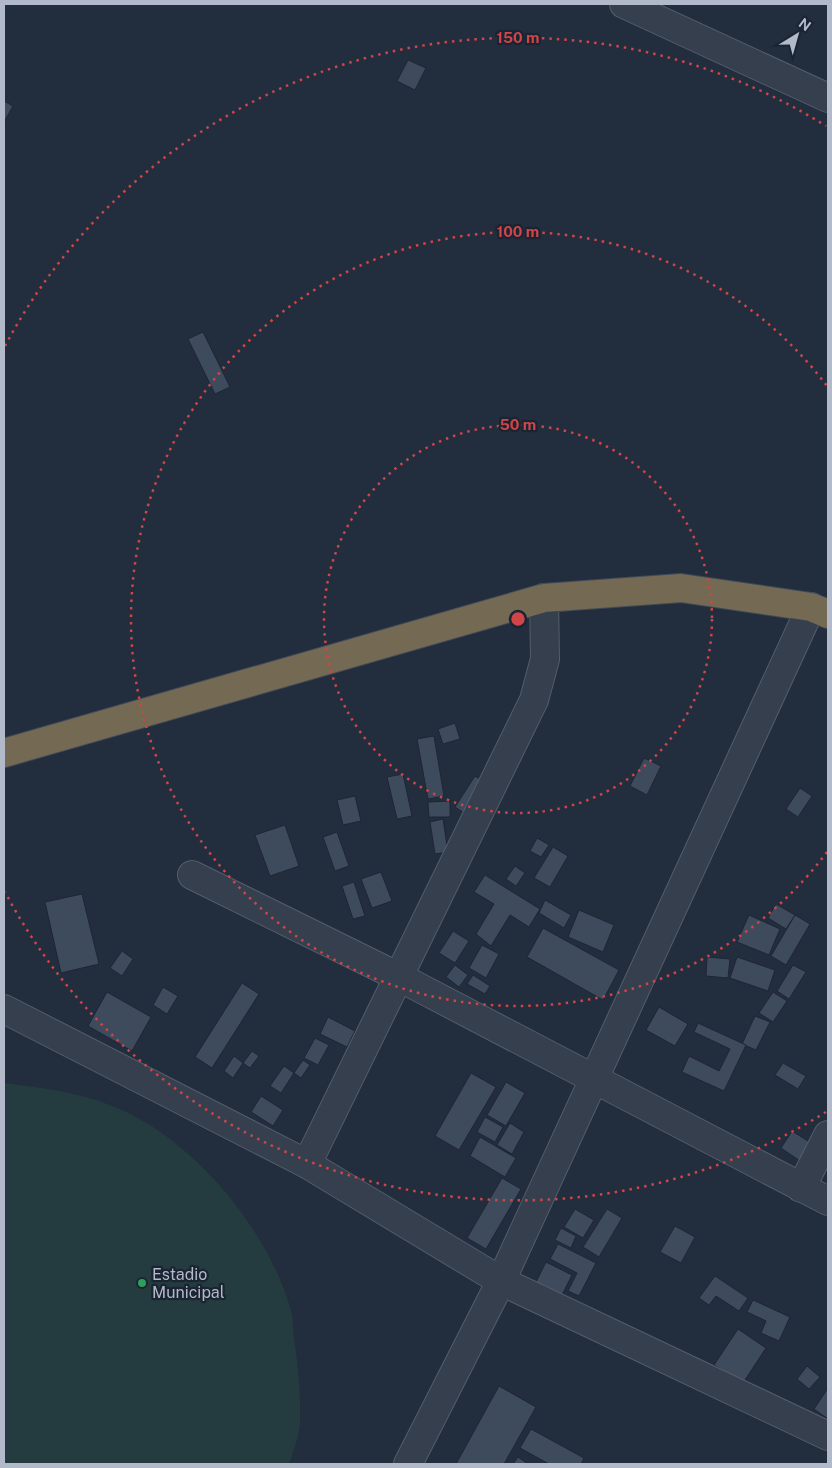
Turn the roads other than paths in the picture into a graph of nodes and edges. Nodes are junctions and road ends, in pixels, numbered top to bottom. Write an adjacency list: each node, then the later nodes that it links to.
1 (624, 4): 2 (street)
2 (828, 98)
3 (544, 598): 4 (highway); 5 (highway); 7 (street)
4 (820, 611): 9 (street)
5 (4, 753)
6 (192, 875): 7 (street)
7 (399, 977): 9 (street); 11 (street)
8 (4, 1008): 11 (street)
9 (595, 1078): 12 (street); 14 (street)
10 (828, 1135): 12 (street)
11 (307, 1164): 14 (street)
12 (801, 1188): 13 (street)
13 (828, 1201)
14 (501, 1281): 15 (street); 16 (street)
15 (828, 1436)
16 (408, 1464)

